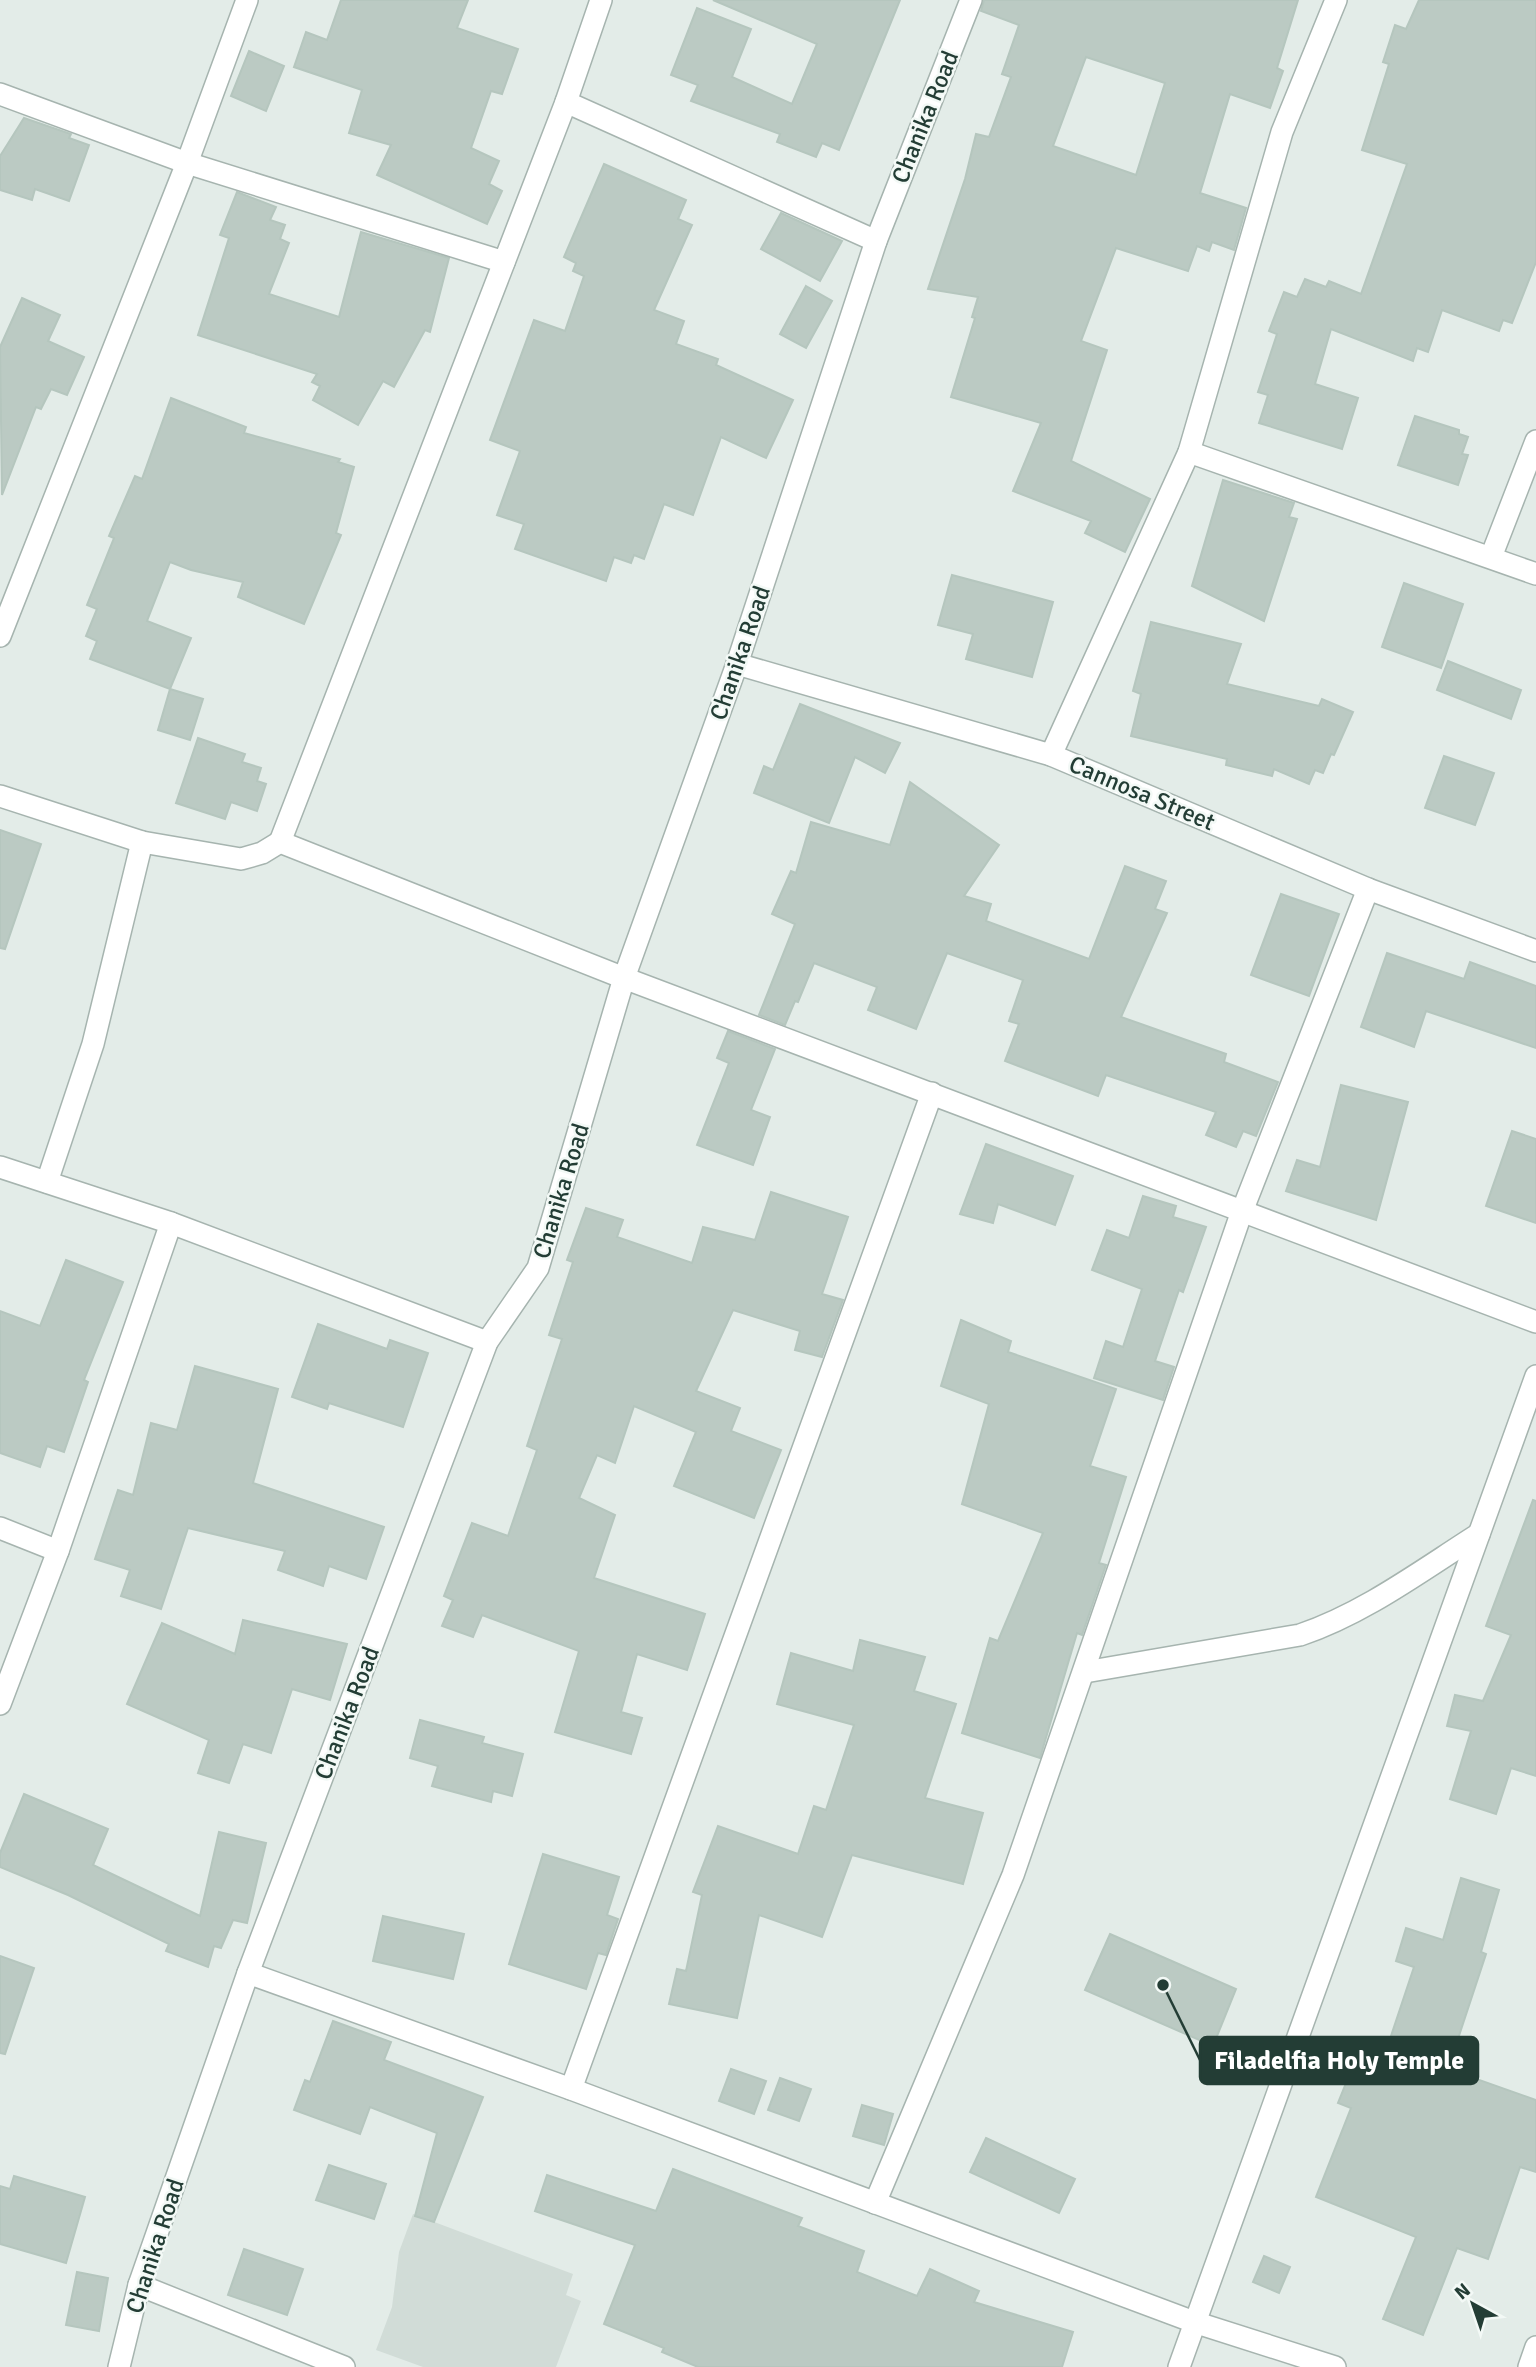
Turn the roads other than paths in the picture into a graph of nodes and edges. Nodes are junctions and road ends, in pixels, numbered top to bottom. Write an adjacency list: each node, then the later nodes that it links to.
1 (247, 0): 7 (street)
2 (601, 0): 6 (street)
3 (971, 0): 8 (street, Chanika Road)
4 (1336, 0): 11 (street)
5 (0, 94): 7 (street)
6 (566, 102): 8 (street); 9 (street)
7 (187, 163): 9 (street); 14 (street)
8 (876, 241): 15 (street, Chanika Road)
9 (504, 262): 19 (street)
10 (1536, 441): 12 (street)
11 (1189, 452): 12 (street); 16 (street)
12 (1491, 557): 13 (street)
13 (1536, 575)
14 (0, 636)
15 (737, 664): 16 (street, Cannosa Street); 22 (street, Chanika Road)
16 (1051, 755): 20 (street, Cannosa Street)
17 (0, 796): 18 (street)
18 (142, 842): 19 (street); 25 (street)
19 (280, 842): 22 (street)
20 (1368, 889): 21 (street, Cannosa Street); 26 (street)
21 (1536, 951)
22 (624, 978): 23 (street); 29 (street, Chanika Road)
23 (932, 1093): 26 (street); 37 (street)
24 (0, 1167): 25 (street)
25 (47, 1182): 27 (street)
26 (1241, 1214): 28 (street); 34 (street)
27 (171, 1223): 29 (street); 33 (street)
28 (1536, 1322)
29 (487, 1342): 36 (street, Chanika Road)
30 (1536, 1376): 32 (street)
31 (0, 1528): 33 (street)
32 (1479, 1534): 34 (street); 40 (street)
33 (58, 1550): 35 (street)
34 (1085, 1672): 38 (street)
35 (0, 1704)
36 (248, 1973): 37 (street); 39 (street, Chanika Road)
37 (572, 2089): 38 (street)
38 (875, 2203): 40 (street)
39 (139, 2285): 42 (street, Chanika Road); 43 (street)
40 (1194, 2322): 44 (street); 45 (street)
41 (1536, 2347): 46 (street)
42 (120, 2367)
43 (344, 2367)
44 (1179, 2367)
45 (1335, 2367)
46 (1529, 2367)

